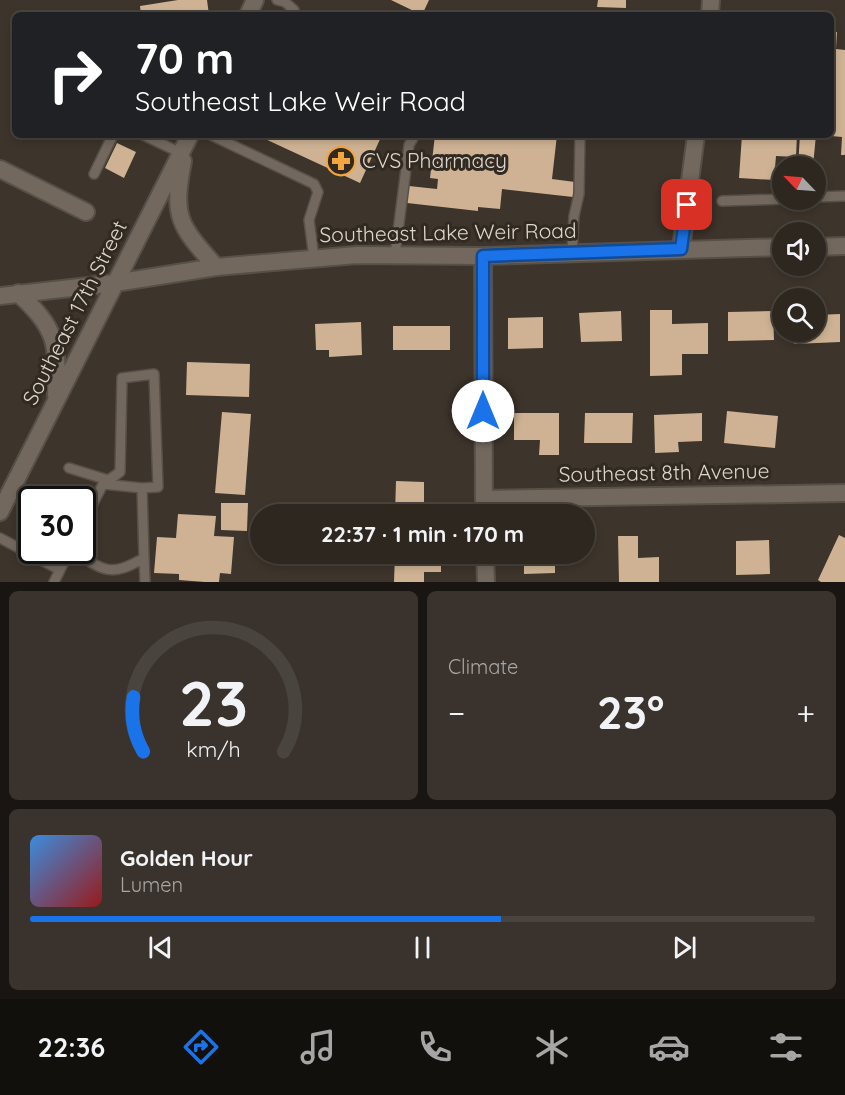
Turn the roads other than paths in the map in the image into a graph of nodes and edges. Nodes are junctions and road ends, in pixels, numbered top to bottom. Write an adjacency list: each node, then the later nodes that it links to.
1 (277, 0): 2 (lane)
2 (294, 12)
3 (112, 138): 11 (lane)
4 (157, 138): 9 (lane)
5 (217, 138): 24 (lane)
6 (413, 138): 22 (lane)
7 (580, 138): 21 (lane)
8 (696, 138): 20 (main road)
9 (186, 144): 25 (main road); 26 (main road, Southeast 17th Street)
10 (0, 169): 16 (main road)
11 (94, 174)
12 (845, 196): 13 (lane)
13 (826, 197)
14 (772, 199): 15 (lane)
15 (722, 201)
16 (87, 212)
17 (845, 246): 19 (main road)
18 (772, 247): 20 (main road, Southeast Lake Weir Road)
19 (826, 247)
20 (681, 249): 21 (main road, Southeast Lake Weir Road)
21 (572, 253): 23 (main road, Southeast Lake Weir Road)
22 (395, 255): 23 (main road, Southeast Lake Weir Road); 24 (main road, Southeast Lake Weir Road)
23 (483, 256): 35 (main road)
24 (314, 258): 25 (main road, Southeast Lake Weir Road)
25 (216, 267): 26 (main road, Southeast Lake Weir Road)
26 (115, 283): 27 (main road, Southeast Lake Weir Road); 29 (main road, Southeast 17th Street)
27 (18, 293): 28 (main road, Southeast Lake Weir Road); 29 (main road)
28 (0, 296)
29 (56, 402): 37 (main road, Southeast 17th Street)
30 (69, 468): 31 (lane)
31 (106, 482): 32 (lane); 32 (lane); 34 (lane)
32 (142, 488): 39 (lane)
33 (845, 492): 36 (main road, Southeast 8th Avenue)
34 (96, 500)
35 (484, 504)
36 (556, 504)
37 (0, 512)
38 (0, 538): 43 (lane)
39 (144, 558): 41 (lane); 45 (lane)
40 (63, 564): 43 (lane)
41 (94, 564)
42 (485, 564): 46 (main road)
43 (60, 570): 44 (lane)
44 (54, 582)
45 (145, 582)
46 (486, 582)

